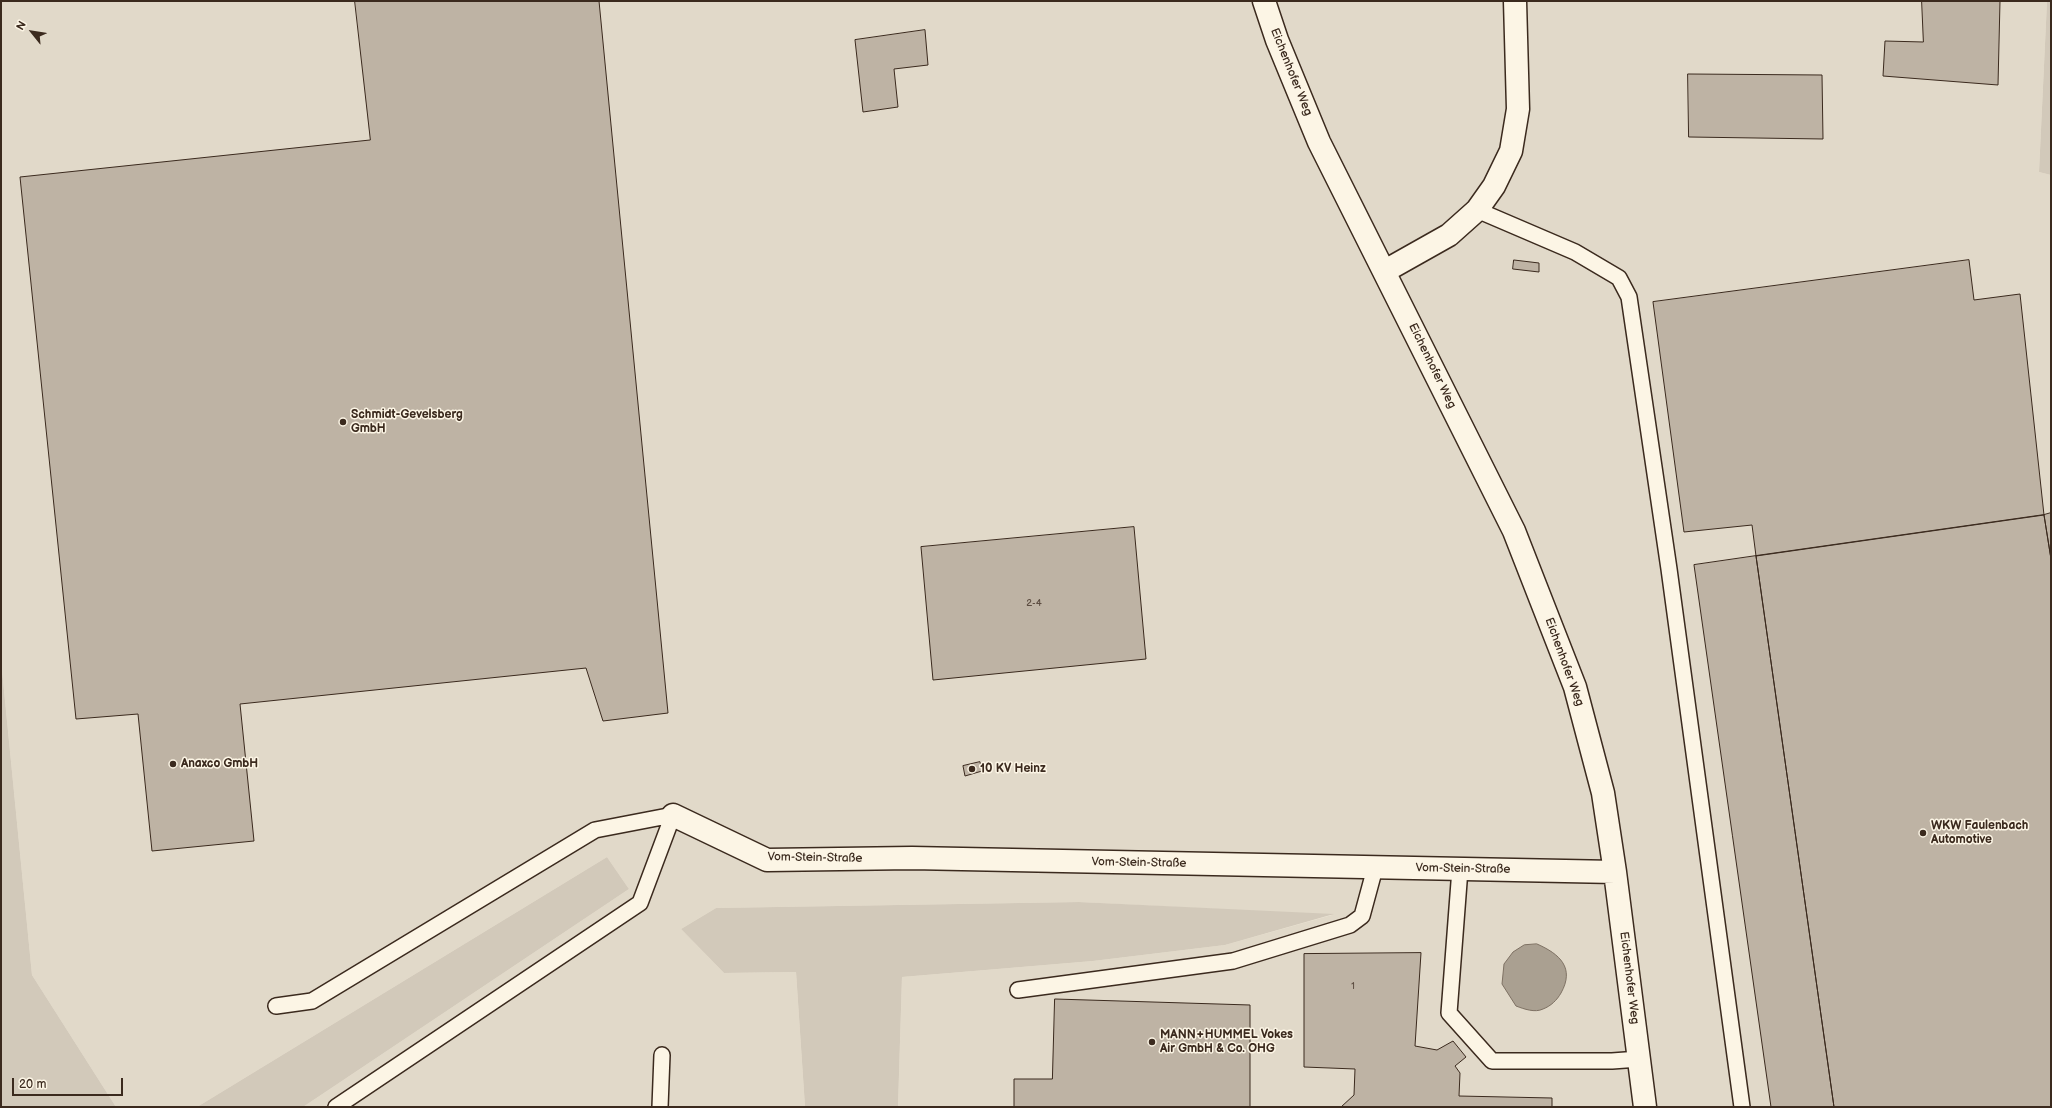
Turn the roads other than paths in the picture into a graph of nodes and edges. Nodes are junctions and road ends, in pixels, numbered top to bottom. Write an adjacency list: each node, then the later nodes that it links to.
1 (1264, 1): 4 (street, Eichenhofer Weg)
2 (1515, 1): 3 (street)
3 (1477, 210): 4 (street); 16 (lane)
4 (1385, 272): 8 (street, Eichenhofer Weg)
5 (673, 815): 6 (street, Vom-Stein-Straße); 10 (lane); 13 (lane)
6 (1375, 868): 7 (street, Vom-Stein-Straße); 9 (lane)
7 (1460, 869): 8 (street, Vom-Stein-Straße); 12 (lane)
8 (1616, 872): 12 (street, Eichenhofer Weg)
9 (1018, 990)
10 (276, 1006)
11 (662, 1055): 14 (lane)
12 (1639, 1059): 15 (street, Eichenhofer Weg)
13 (336, 1107)
14 (660, 1107)
15 (1645, 1107)
16 (1742, 1107)

